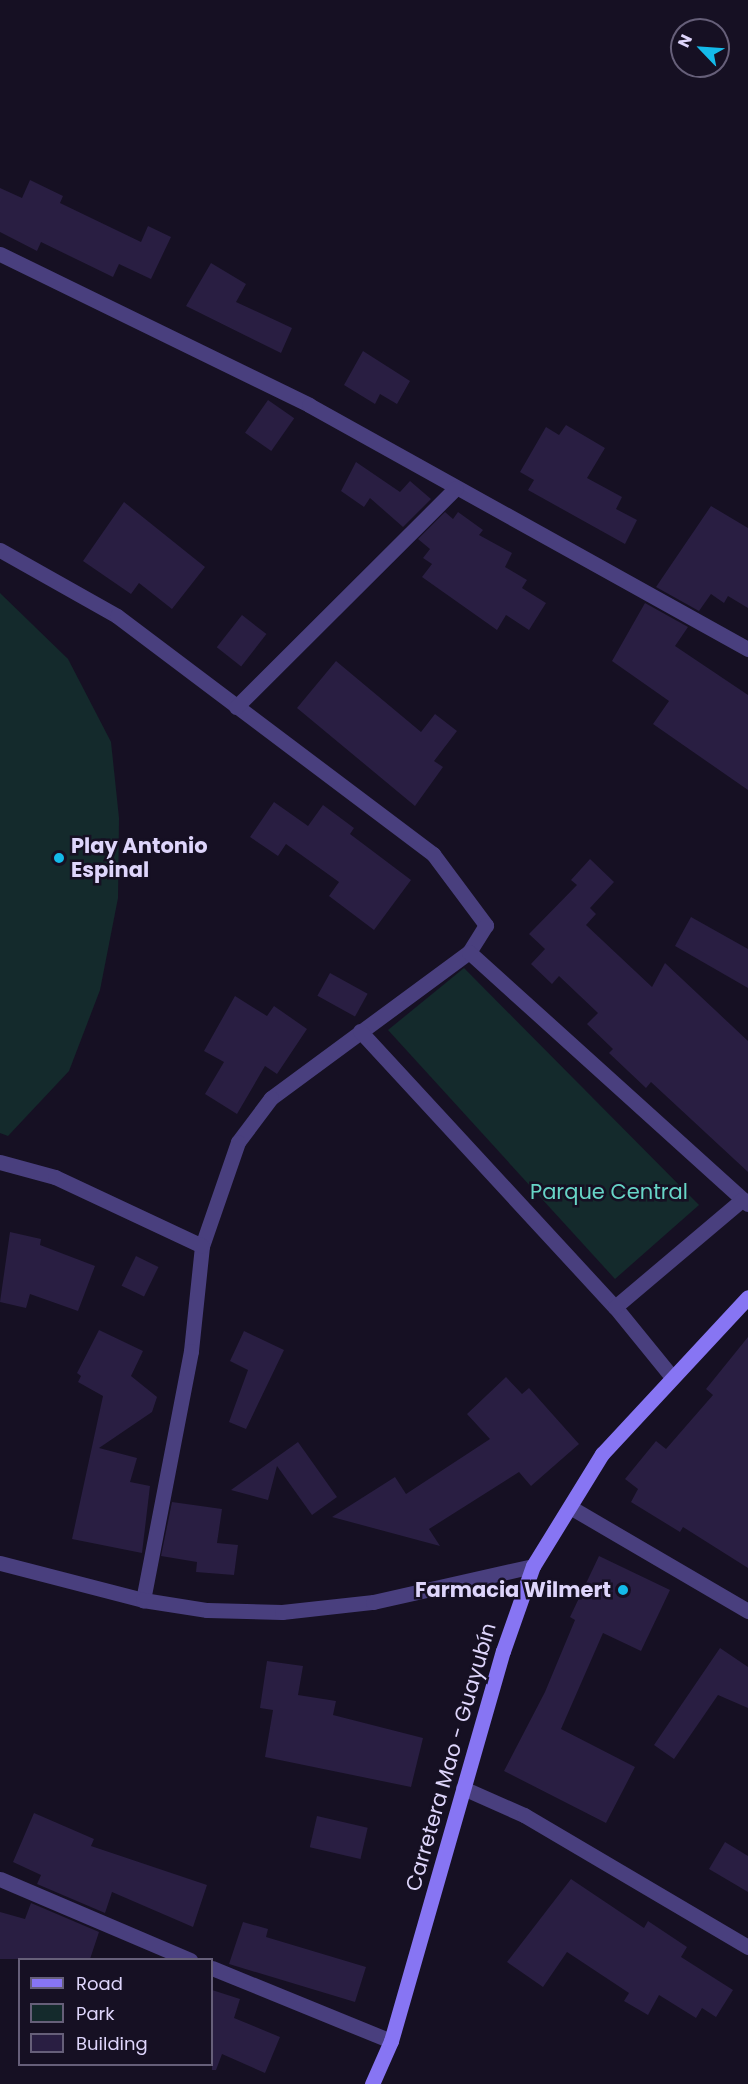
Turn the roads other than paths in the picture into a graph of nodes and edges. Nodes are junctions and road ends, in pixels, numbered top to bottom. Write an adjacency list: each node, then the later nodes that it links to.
1 (0, 254): 2 (street)
2 (456, 488): 4 (street); 5 (street)
3 (0, 550): 5 (street)
4 (748, 649)
5 (236, 707): 6 (street)
6 (469, 952): 7 (street); 9 (street)
7 (360, 1031): 10 (street); 12 (street)
8 (0, 1162): 10 (street)
9 (745, 1201): 12 (street)
10 (202, 1246): 17 (street)
11 (748, 1297): 13 (main road, Carretera Mao - Guayubín)
12 (615, 1307): 13 (street)
13 (671, 1376): 14 (main road, Carretera Mao - Guayubín)
14 (570, 1507): 16 (main road, Carretera Mao - Guayubín); 18 (street)
15 (1, 1565): 17 (street)
16 (533, 1566): 17 (street); 19 (main road, Carretera Mao - Guayubín)
17 (143, 1600)
18 (748, 1611)
19 (463, 1788): 21 (street); 24 (main road, Carretera Mao - Guayubín)
20 (0, 1879): 22 (street)
21 (748, 1947)
22 (188, 1958)
23 (213, 1968): 24 (street)
24 (391, 2041): 25 (main road, Carretera Mao - Guayubín)
25 (372, 2084)

